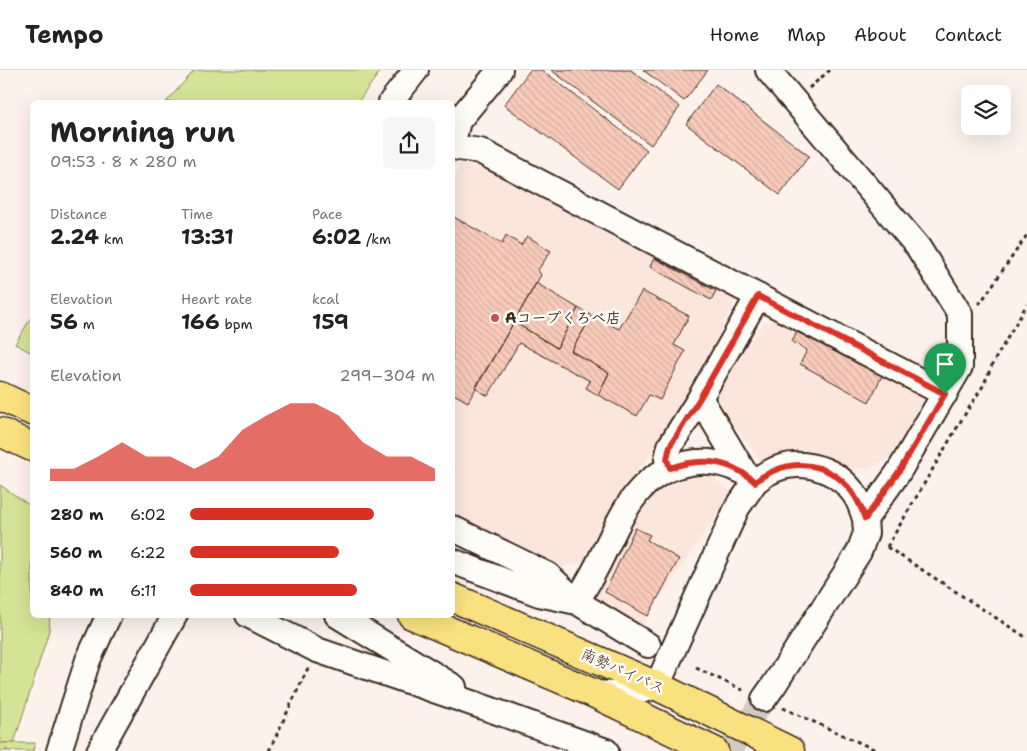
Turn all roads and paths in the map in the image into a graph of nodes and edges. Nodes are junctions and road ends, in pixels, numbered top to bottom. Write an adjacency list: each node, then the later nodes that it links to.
1 (416, 70): 5 (street)
2 (500, 70): 7 (street)
3 (768, 70): 6 (street)
4 (830, 70): 6 (path)
5 (393, 100)
6 (794, 101): 12 (street)
7 (455, 134)
8 (455, 147): 10 (street)
9 (1027, 235): 12 (path)
10 (758, 296): 13 (street); 15 (street)
11 (1027, 304): 23 (path)
12 (960, 314): 13 (street)
13 (945, 394): 21 (street)
14 (0, 396): 16 (highway)
15 (700, 398): 19 (street); 20 (street)
16 (30, 410)
17 (0, 432): 18 (highway)
18 (30, 446)
19 (670, 468): 20 (street); 26 (street)
20 (750, 477): 21 (street); 36 (street)
21 (865, 526): 23 (path); 38 (street)
22 (455, 529): 26 (street)
23 (887, 547): 32 (path)
24 (455, 561): 26 (street)
25 (455, 598): 36 (highway, 南勢バイパス)
26 (577, 602): 33 (street)
27 (108, 618): 40 (street)
28 (173, 618): 41 (street)
29 (254, 618): 34 (street)
30 (342, 618): 39 (street)
31 (419, 618): 37 (highway)
32 (1027, 638)
33 (648, 645)
34 (317, 650): 39 (street); 42 (path)
35 (696, 668): 38 (path)
36 (657, 686): 37 (street); 45 (highway, 南勢バイパス)
37 (593, 693): 44 (highway)
38 (764, 699): 46 (path)
39 (489, 709): 43 (street)
40 (59, 751)
41 (100, 751)
42 (269, 751)
43 (606, 751)
44 (714, 751)
45 (790, 751)
46 (878, 751)

